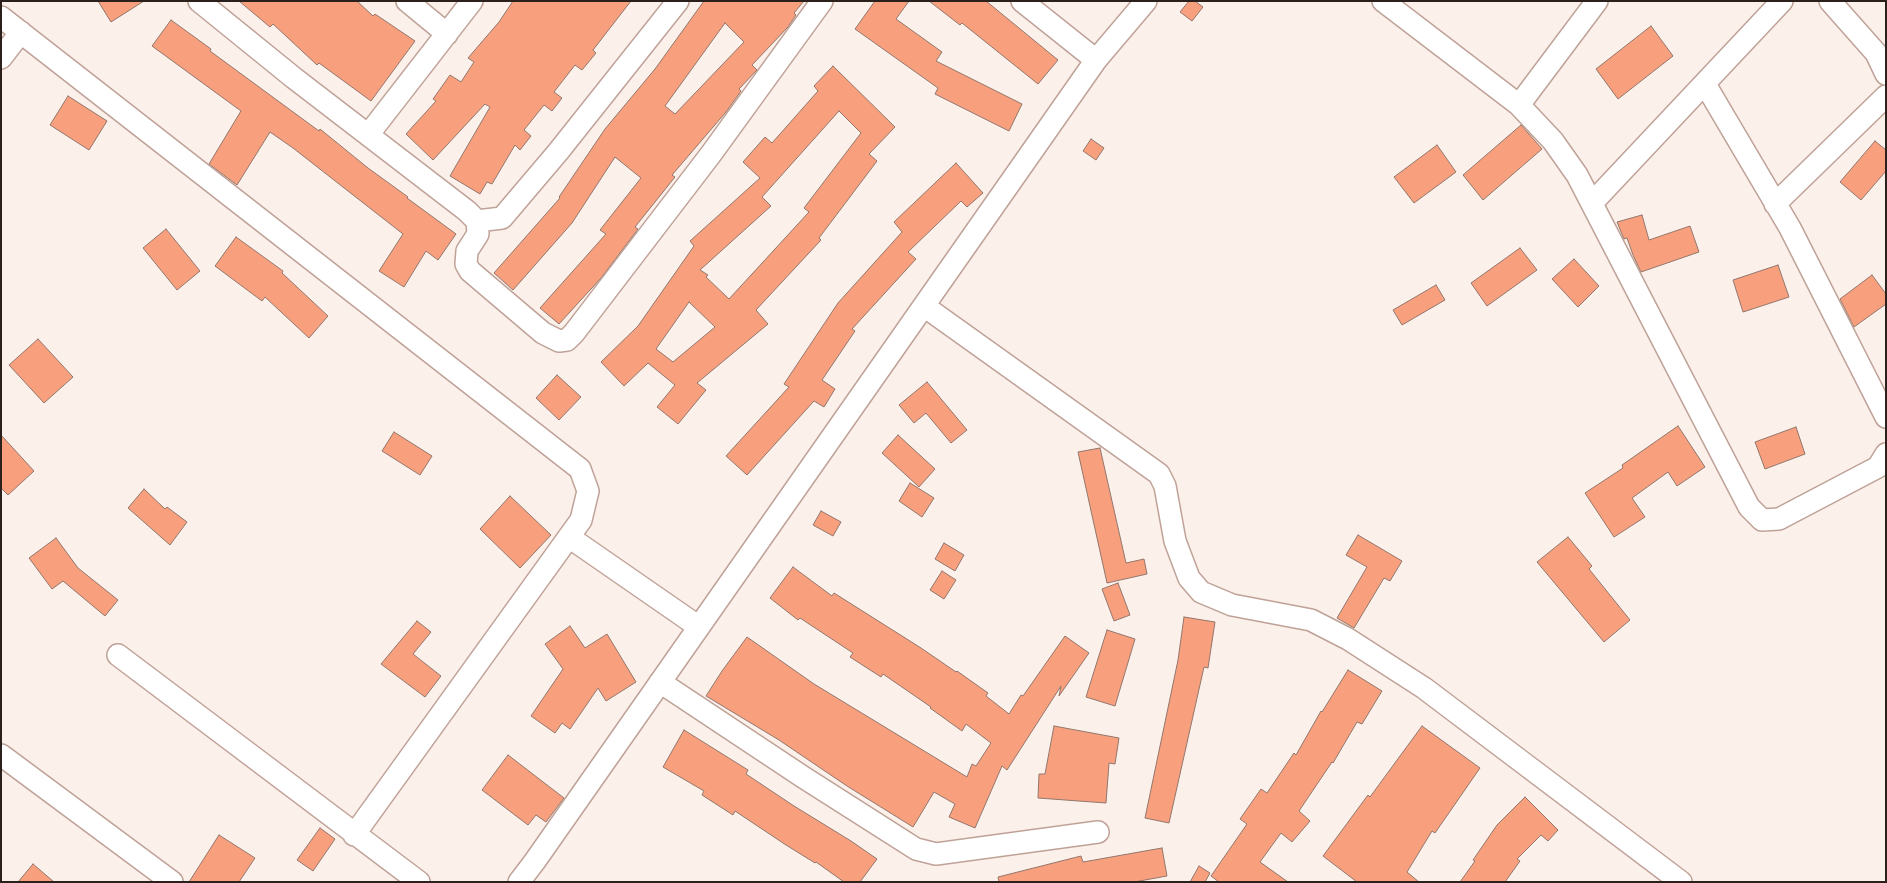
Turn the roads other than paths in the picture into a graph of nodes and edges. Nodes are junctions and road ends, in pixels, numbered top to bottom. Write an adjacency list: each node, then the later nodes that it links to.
1 (199, 1): 21 (street)
2 (406, 1): 14 (street)
3 (472, 1): 14 (street)
4 (678, 1): 24 (street)
5 (822, 1): 24 (street)
6 (1022, 1): 16 (street)
7 (1146, 1): 16 (street)
8 (1383, 1): 20 (street)
9 (1597, 1): 20 (street)
10 (1782, 1): 18 (street)
11 (1830, 1): 17 (street)
12 (1, 17): 13 (street)
13 (21, 32): 15 (street); 28 (street)
14 (447, 34): 21 (street)
15 (1, 58)
16 (1096, 60): 25 (street)
17 (1886, 74)
18 (1705, 84): 22 (street); 23 (street)
19 (1886, 96): 23 (street)
20 (1519, 105): 22 (street)
21 (368, 135): 24 (street)
22 (1592, 203): 27 (street)
23 (1776, 204): 26 (street)
24 (477, 221)
25 (924, 306): 29 (street); 38 (street)
26 (1886, 418)
27 (1886, 454)
28 (569, 537): 29 (street); 34 (street)
29 (699, 627): 31 (street)
30 (118, 655): 34 (street)
31 (660, 682): 33 (street); 37 (street)
32 (1, 754): 35 (street)
33 (1098, 832)
34 (354, 835): 36 (street)
35 (172, 882)
36 (419, 882)
37 (519, 882)
38 (1681, 882)

